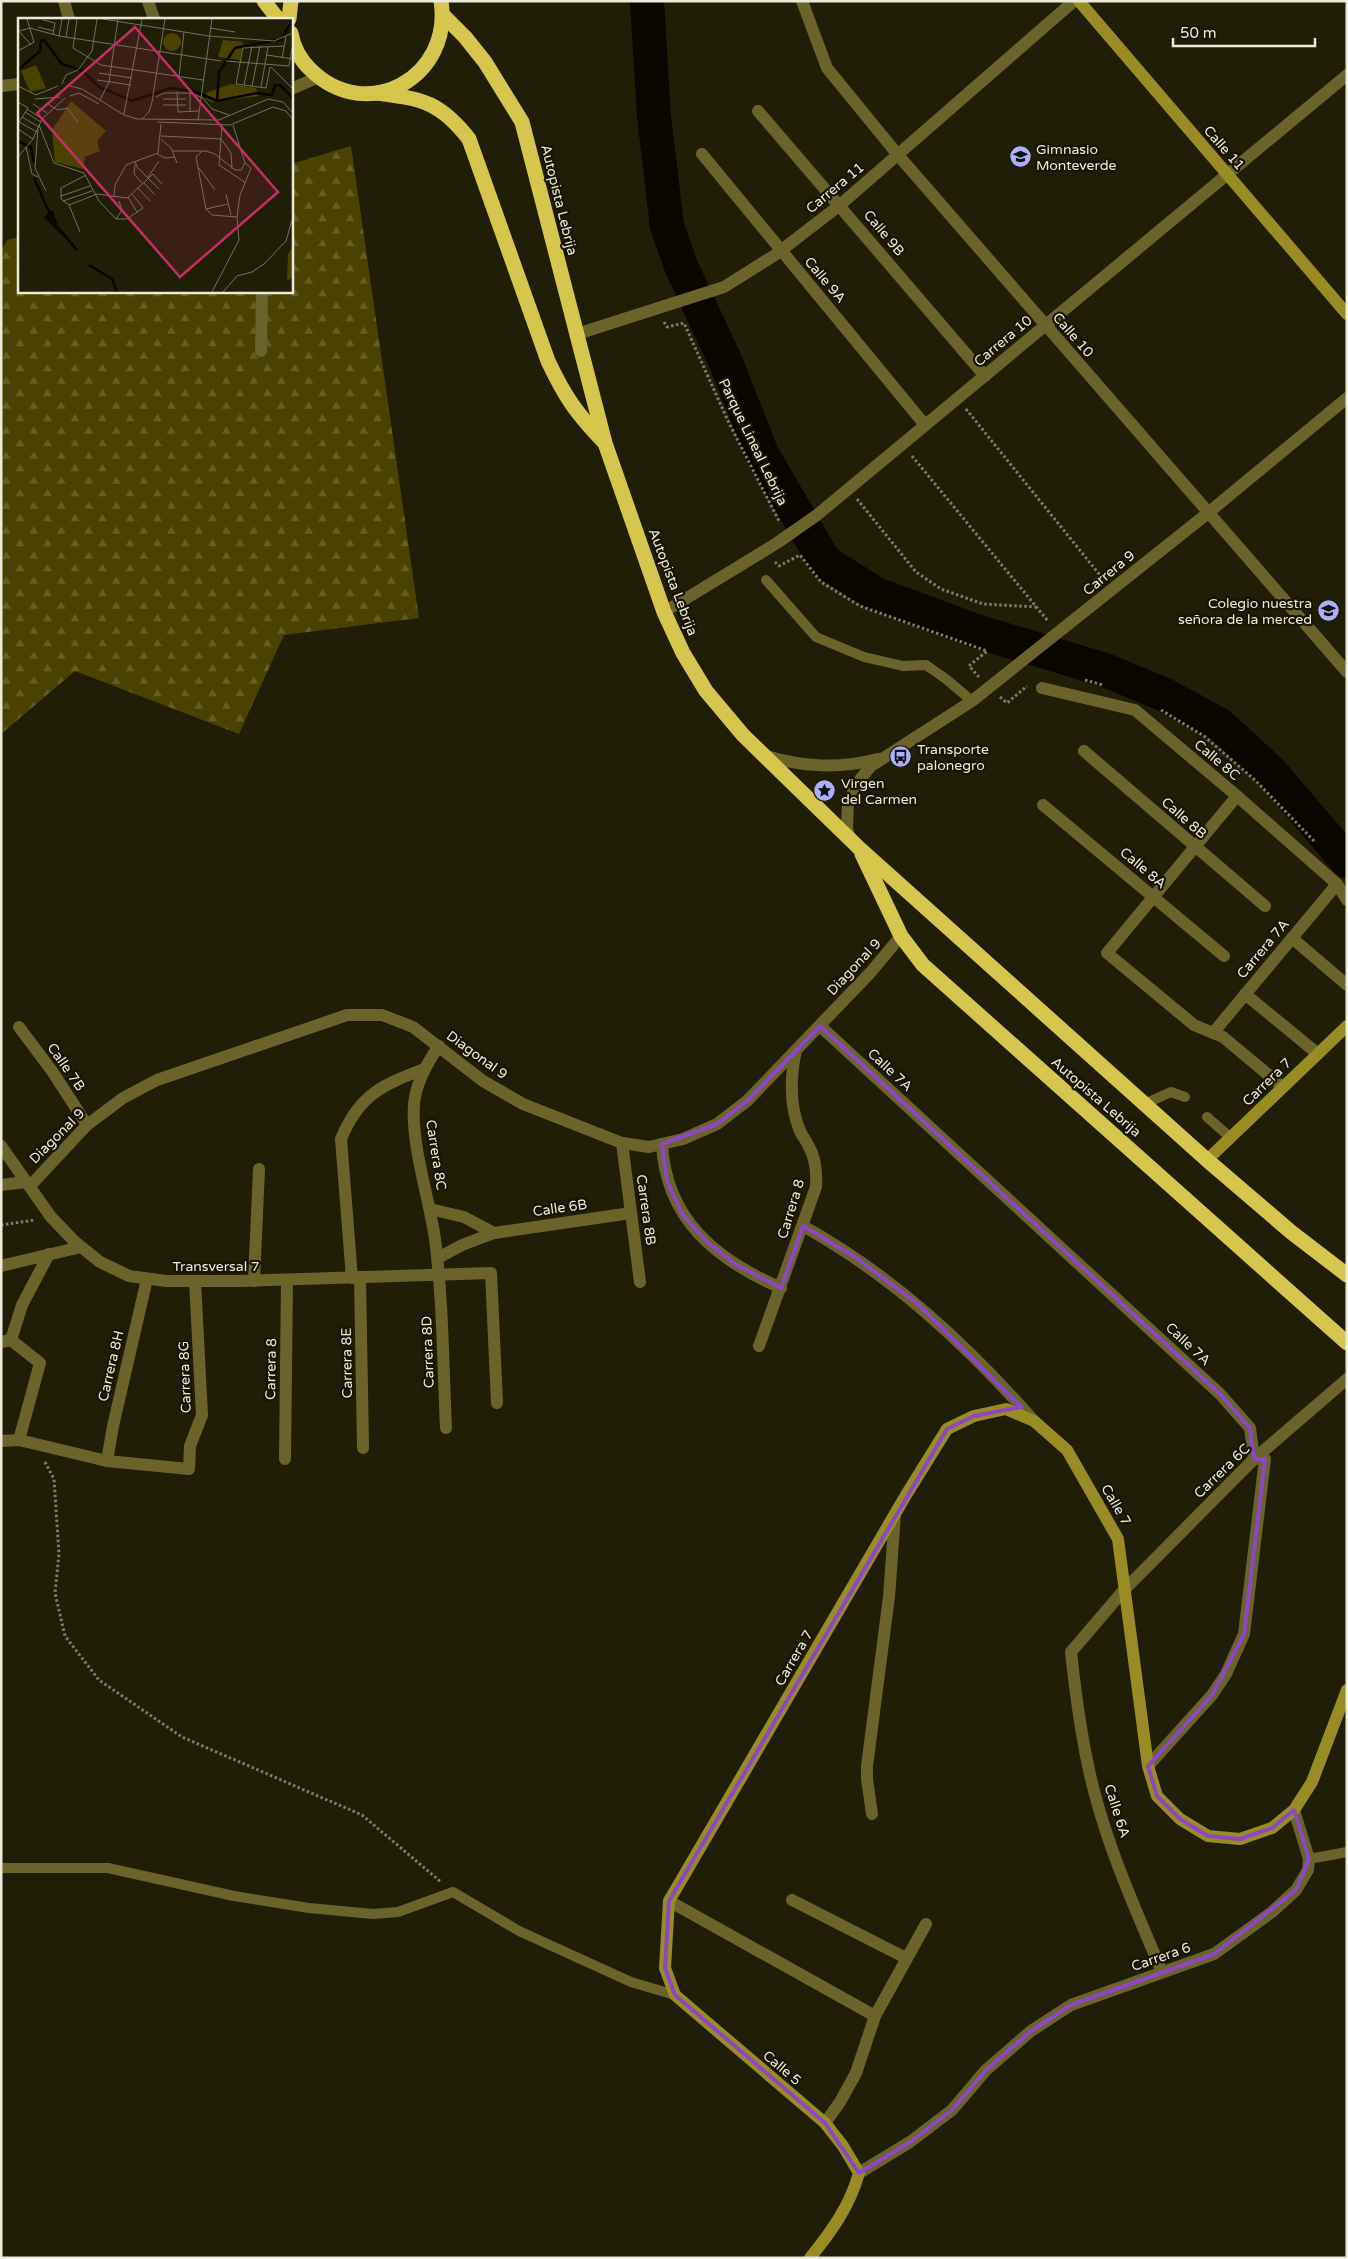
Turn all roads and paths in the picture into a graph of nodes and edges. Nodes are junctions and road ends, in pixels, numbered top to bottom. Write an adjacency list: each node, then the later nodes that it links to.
1 (64, 1): 9 (street)
2 (148, 1): 10 (street)
3 (264, 1): 11 (highway)
4 (291, 1): 12 (highway)
5 (802, 1): 22 (street, Calle 10)
6 (1074, 1): 22 (street, Carrera 11)
7 (1079, 1): 23 (street, Calle 11)
8 (442, 9): 19 (highway); 30 (highway, Autopista Lebrija)
9 (69, 18)
10 (154, 18)
11 (277, 18)
12 (289, 18)
13 (292, 38): 15 (highway)
14 (1347, 75): 23 (street, Carrera 10)
15 (318, 77): 18 (street); 19 (highway)
16 (18, 84): 17 (street)
17 (2, 85)
18 (292, 88)
19 (378, 93): 36 (highway, Autopista Lebrija)
20 (758, 111): 24 (street, Calle 9B)
21 (702, 154): 25 (street, Calle 9A)
22 (898, 155): 24 (street, Carrera 11); 29 (street, Calle 10)
23 (1227, 174): 28 (street, Calle 11); 29 (street, Carrera 10)
24 (840, 205): 25 (street, Carrera 11); 32 (street, Calle 9B)
25 (781, 251): 27 (street, Carrera 11); 35 (street, Calle 9A)
26 (262, 292): 31 (street)
27 (663, 307): 30 (street, Carrera 11); 40 (path, Parque Lineal Lebrija)
28 (1347, 314)
29 (1045, 325): 32 (street, Carrera 10); 39 (street, Calle 10)
30 (577, 334): 36 (highway, Autopista Lebrija)
31 (261, 351)
32 (985, 376): 33 (street, Carrera 10)
33 (958, 398): 35 (street, Carrera 10); 43 (path)
34 (1347, 398): 39 (street, Carrera 9)
35 (926, 425): 37 (street, Carrera 10)
36 (605, 443): 45 (highway, Autopista Lebrija)
37 (902, 444): 38 (street, Carrera 10); 44 (path)
38 (848, 489): 41 (street, Carrera 10); 44 (path)
39 (1208, 513): 43 (street, Carrera 9); 48 (street, Calle 10)
40 (773, 527)
41 (772, 546): 45 (street, Carrera 10); 47 (path)
42 (766, 580): 50 (lane)
43 (1113, 590): 46 (street, Carrera 9)
44 (1037, 608): 46 (path)
45 (664, 612): 52 (highway, Autopista Lebrija)
46 (1054, 636): 50 (street, Carrera 9)
47 (987, 651)
48 (1347, 672)
49 (1042, 688): 54 (street, Calle 8C)
50 (972, 701): 53 (street, Carrera 9)
51 (1084, 751): 57 (street, Calle 8B)
52 (766, 756): 53 (street, Carrera 9); 56 (highway, Autopista Lebrija)
53 (880, 759): 56 (street, Carrera 9)
54 (1237, 796): 57 (street); 58 (street, Calle 8C)
55 (1043, 805): 59 (street, Calle 8A)
56 (854, 843): 62 (highway, Autopista Lebrija); 77 (highway, Autopista Lebrija)
57 (1194, 847): 59 (street); 61 (street, Calle 8B)
58 (1337, 884): 60 (street, Calle 8C); 63 (street, Carrera 7A)
59 (1153, 896): 64 (street, Calle 8A); 70 (street)
60 (1347, 900)
61 (1265, 906)
62 (901, 936): 67 (street, Diagonal 9); 108 (highway, Autopista Lebrija)
63 (1292, 938): 65 (street); 66 (street, Carrera 7A)
64 (1224, 956)
65 (1347, 985)
66 (1245, 994): 70 (street, Carrera 7A); 73 (street)
67 (820, 1026): 72 (street, Diagonal 9); 119 (street, Calle 7A)
68 (1347, 1026): 73 (street, Carrera 7)
69 (19, 1027): 79 (street, Calle 7B)
70 (1212, 1033): 75 (street)
71 (439, 1046): 74 (street, Carrera 8C); 79 (street, Diagonal 9); 81 (street, Diagonal 9)
72 (796, 1050): 82 (street, Diagonal 9); 92 (street, Carrera 8)
73 (1318, 1054): 75 (street, Carrera 7)
74 (424, 1068): 88 (street, Carrera 8C); 100 (street)
75 (1283, 1088): 80 (street, Carrera 7)
76 (1185, 1097): 77 (lane)
77 (1144, 1104): 84 (highway, Autopista Lebrija)
78 (1207, 1117): 80 (lane)
79 (86, 1125): 86 (street, Diagonal 9)
80 (1230, 1138): 84 (street, Carrera 7)
81 (622, 1142): 82 (street, Diagonal 9); 89 (street, Carrera 8B)
82 (662, 1144): 106 (street)
83 (1, 1146): 86 (street)
84 (1207, 1160): 99 (highway, Autopista Lebrija)
85 (259, 1169): 104 (street)
86 (28, 1184): 87 (street); 90 (street, Transversal 7)
87 (1, 1185)
88 (430, 1209): 93 (street); 96 (street, Carrera 8C)
89 (631, 1213): 93 (street, Calle 6B); 105 (street, Carrera 8B)
90 (50, 1217): 91 (path); 94 (street, Transversal 7)
91 (1, 1225)
92 (803, 1226): 106 (street, Carrera 8); 112 (street, Calle 7)
93 (494, 1233): 96 (street, Calle 6B)
94 (81, 1247): 95 (street); 101 (street, Transversal 7)
95 (49, 1254): 97 (street); 107 (street)
96 (438, 1258): 98 (street, Carrera 8C)
97 (1, 1266)
98 (440, 1275): 100 (street, Transversal 7); 111 (street); 113 (street, Carrera 8D)
99 (1347, 1275)
100 (356, 1277): 102 (street, Transversal 7); 117 (street, Carrera 8E)
101 (147, 1279): 103 (street, Transversal 7); 120 (street, Carrera 8H)
102 (287, 1280): 104 (street, Transversal 7); 118 (street, Carrera 8)
103 (195, 1281): 104 (street, Transversal 7); 120 (street, Carrera 8G)
104 (254, 1281)
105 (640, 1282)
106 (781, 1288): 109 (street, Carrera 8)
107 (6, 1341): 114 (street)
108 (1347, 1343)
109 (760, 1346)
110 (1347, 1379): 119 (street, Carrera 6C)
111 (497, 1403)
112 (1034, 1421): 121 (street, Carrera 7); 122 (street, Calle 7)
113 (446, 1428)
114 (19, 1440): 115 (street); 116 (street)
115 (1, 1441)
116 (35, 1444): 120 (street); 131 (path)
117 (363, 1448)
118 (284, 1459)
119 (1254, 1459): 122 (street, Carrera 6C); 125 (street, Calle 7A)
120 (107, 1461)
121 (895, 1514): 127 (street); 133 (street, Carrera 7)
122 (1124, 1590): 123 (street, Carrera 6C); 125 (street, Calle 7)
123 (1071, 1652): 136 (street, Calle 6A)
124 (1347, 1690): 126 (street)
125 (1148, 1766): 126 (street, Calle 7)
126 (1294, 1810): 129 (street)
127 (872, 1814)
128 (1347, 1852): 129 (lane)
129 (1309, 1859): 136 (street, Carrera 6)
130 (1, 1868): 131 (lane)
131 (453, 1892): 137 (lane)
132 (792, 1900): 135 (street)
133 (669, 1901): 137 (street, Carrera 7); 138 (street)
134 (926, 1924): 135 (street)
135 (906, 1958): 138 (street)
136 (1162, 1972): 140 (street, Carrera 6)
137 (675, 1995): 139 (street, Calle 5)
138 (875, 2016): 139 (street)
139 (824, 2123): 140 (street, Calle 5)
140 (859, 2173): 141 (street)
141 (810, 2258)

